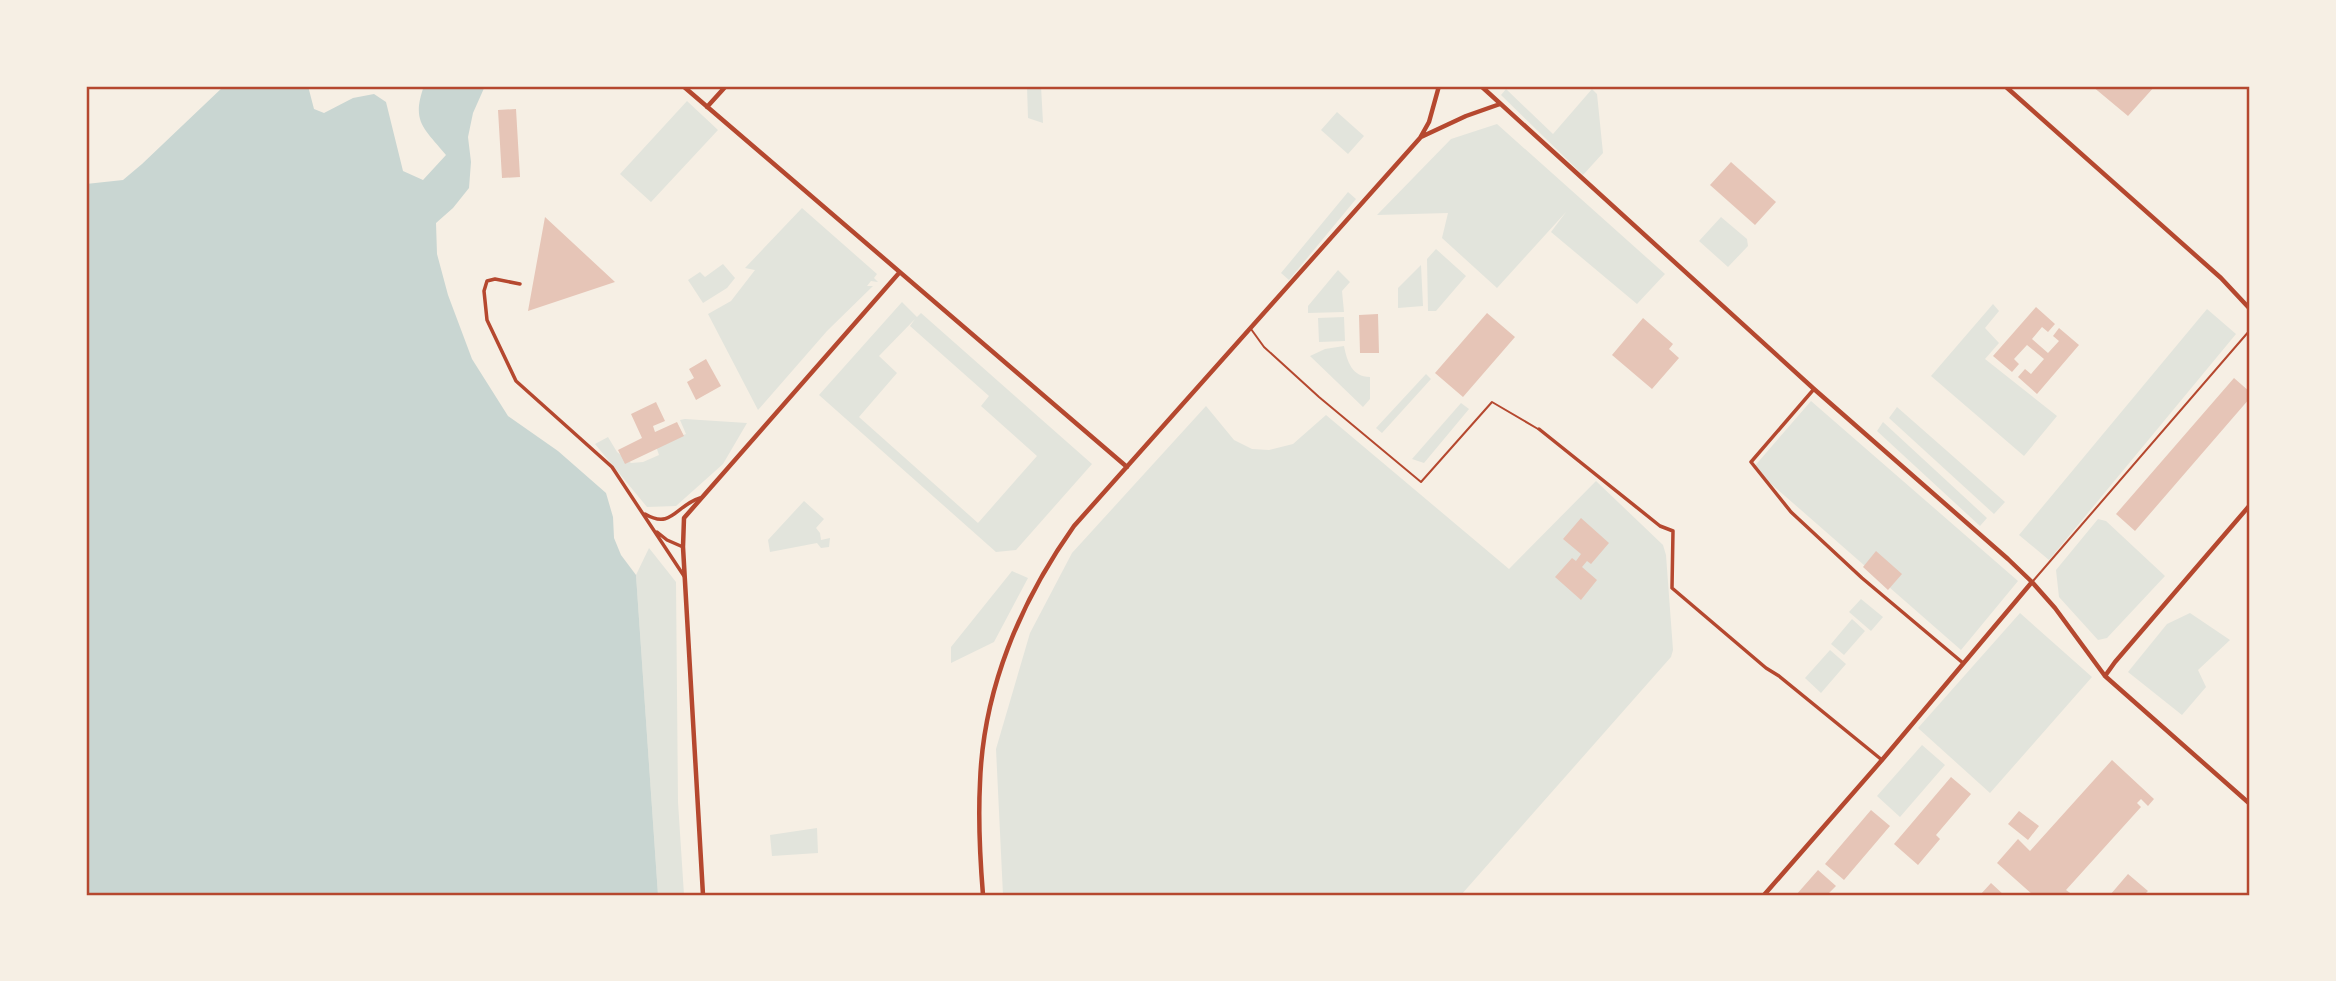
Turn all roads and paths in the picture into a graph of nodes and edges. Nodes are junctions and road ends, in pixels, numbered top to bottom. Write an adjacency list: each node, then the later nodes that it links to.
1 (683, 86): 7 (street)
2 (726, 86): 7 (street)
3 (1439, 86): 8 (street)
4 (1481, 86): 6 (street)
5 (2005, 86): 11 (street)
6 (1500, 104): 8 (street); 14 (street)
7 (707, 107): 9 (street)
8 (1420, 138): 12 (street)
9 (899, 273): 16 (street); 17 (street)
10 (520, 284): 19 (street)
11 (2250, 309)
12 (1251, 329): 15 (lane); 16 (street)
13 (2250, 330): 23 (lane)
14 (1814, 389): 23 (street); 24 (street)
15 (1539, 429): 26 (street)
16 (1127, 467): 29 (street)
17 (700, 498): 19 (street); 21 (street)
18 (2250, 505): 25 (street)
19 (643, 513): 20 (street)
20 (653, 528): 21 (street); 22 (street)
21 (683, 547): 22 (street)
22 (685, 578): 28 (street)
23 (2032, 582): 24 (street); 25 (street)
24 (1963, 663): 26 (street)
25 (2105, 676): 27 (street)
26 (1882, 760): 30 (street)
27 (2250, 804)
28 (703, 895)
29 (982, 895)
30 (1764, 895)

